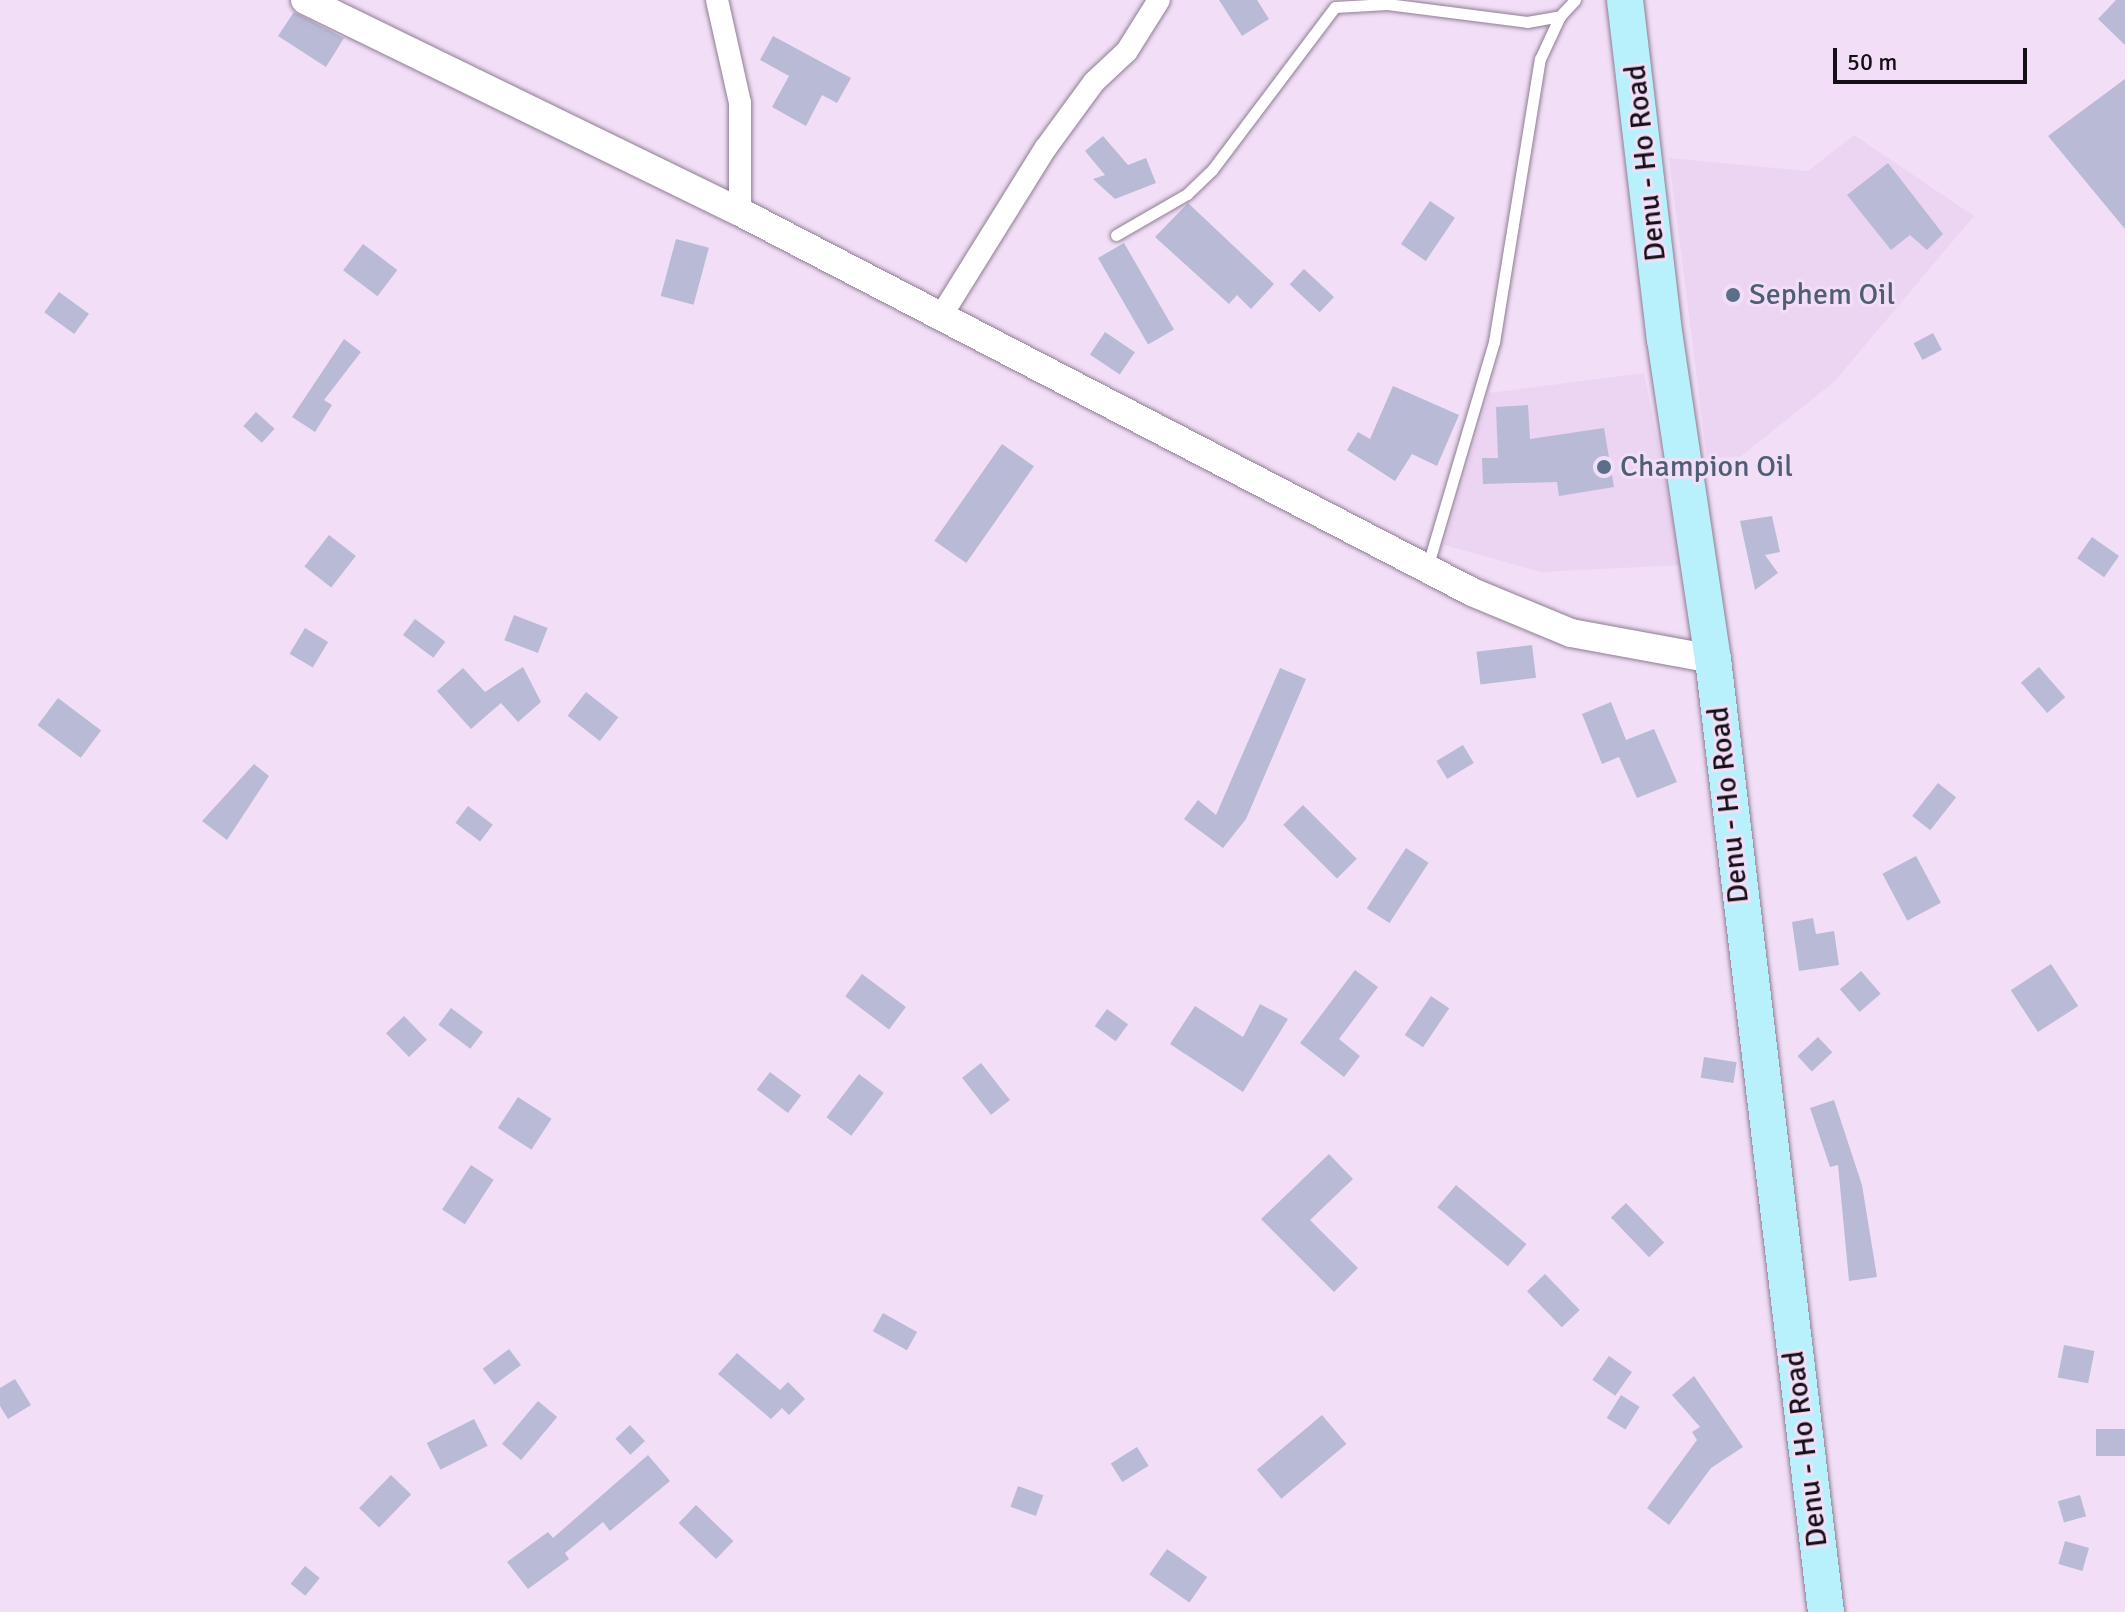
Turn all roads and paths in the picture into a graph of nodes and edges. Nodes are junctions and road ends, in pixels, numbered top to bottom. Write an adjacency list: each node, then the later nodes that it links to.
1 (305, 0): 7 (street)
2 (717, 0): 7 (street)
3 (1159, 0): 9 (street)
4 (1575, 0): 6 (lane)
5 (1625, 0): 11 (main road, Denu - Ho Road)
6 (1560, 16): 8 (lane); 10 (lane)
7 (740, 212): 9 (street)
8 (1116, 235)
9 (941, 316): 10 (street)
10 (1426, 568): 11 (street)
11 (1713, 659): 12 (main road, Denu - Ho Road)
12 (1826, 1612)

